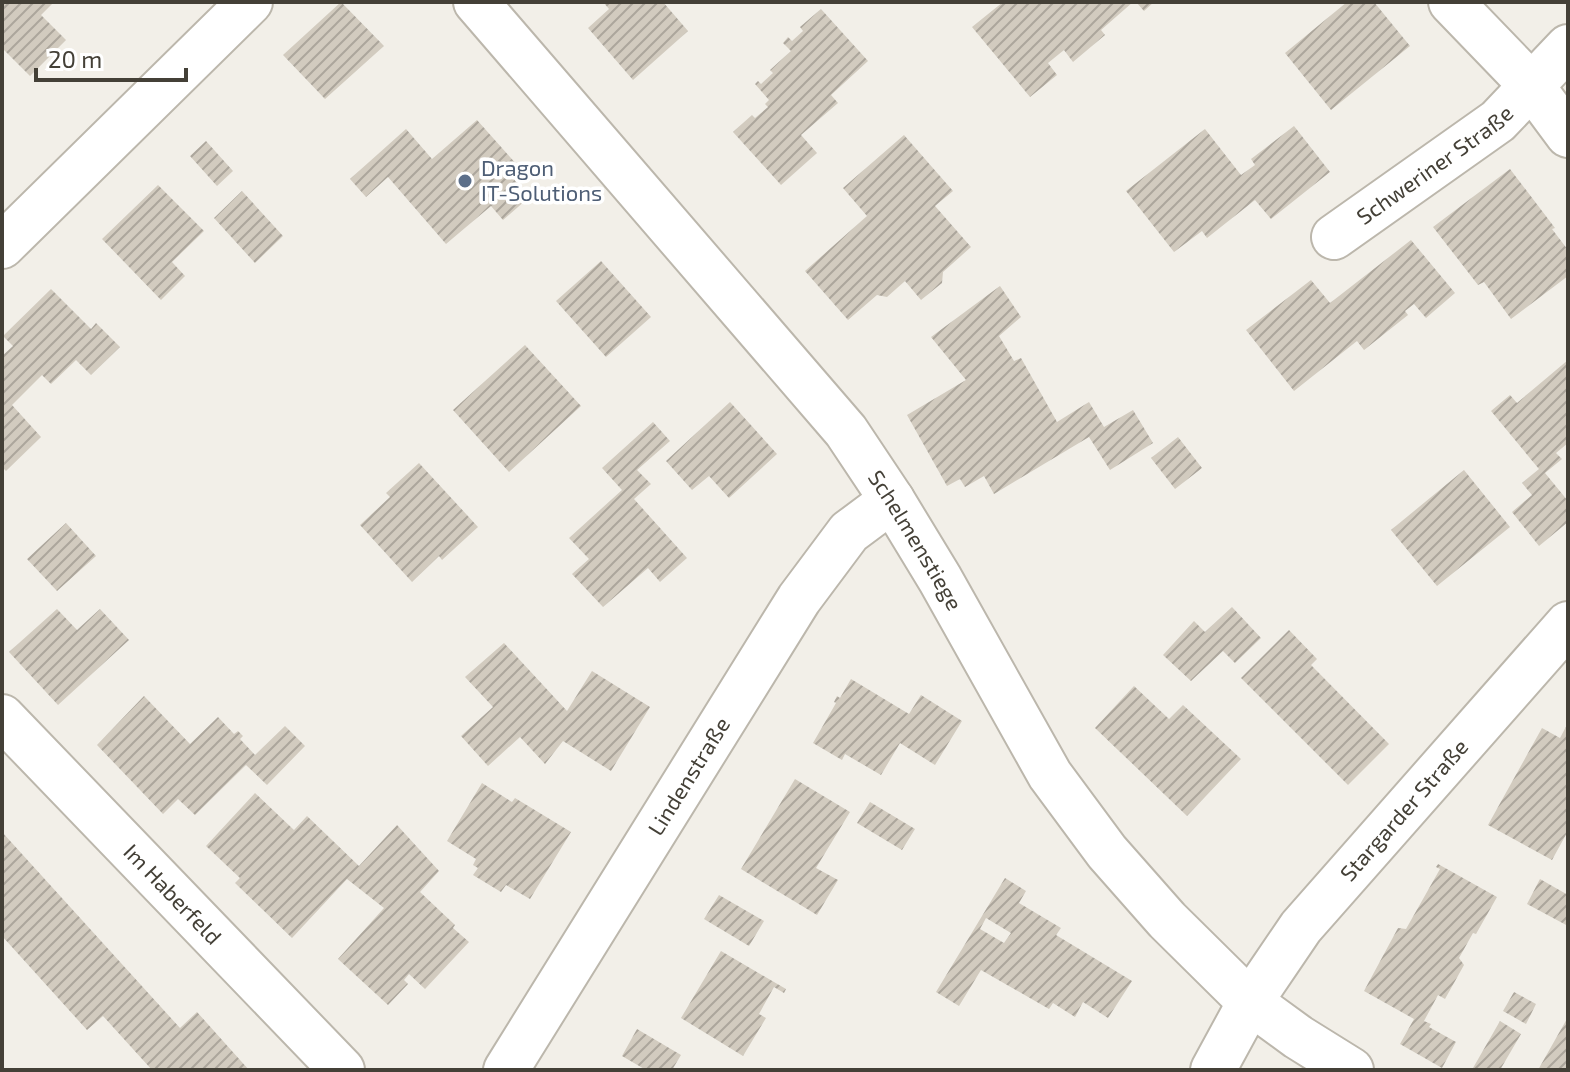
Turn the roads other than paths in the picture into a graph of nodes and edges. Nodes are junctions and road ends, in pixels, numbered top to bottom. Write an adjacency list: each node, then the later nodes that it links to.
1 (250, 2): 8 (street)
2 (476, 2): 9 (street, Schelmenstiege)
3 (1451, 2): 5 (street, Schweriner Straße)
4 (1568, 47): 5 (street, Schweriner Straße)
5 (1531, 85): 6 (street, Schweriner Straße); 7 (street, Schweriner Straße)
6 (1568, 135)
7 (1334, 237)
8 (2, 246)
9 (892, 500): 12 (street, Schelmenstiege); 14 (street, Lindenstraße)
10 (1568, 624): 12 (street, Stargarder Straße)
11 (2, 717): 13 (street, Im Haberfeld)
12 (1250, 1002): 15 (street, Stargarder Straße); 16 (street, Schelmenstiege)
13 (342, 1070)
14 (506, 1070)
15 (1213, 1070)
16 (1351, 1070)

